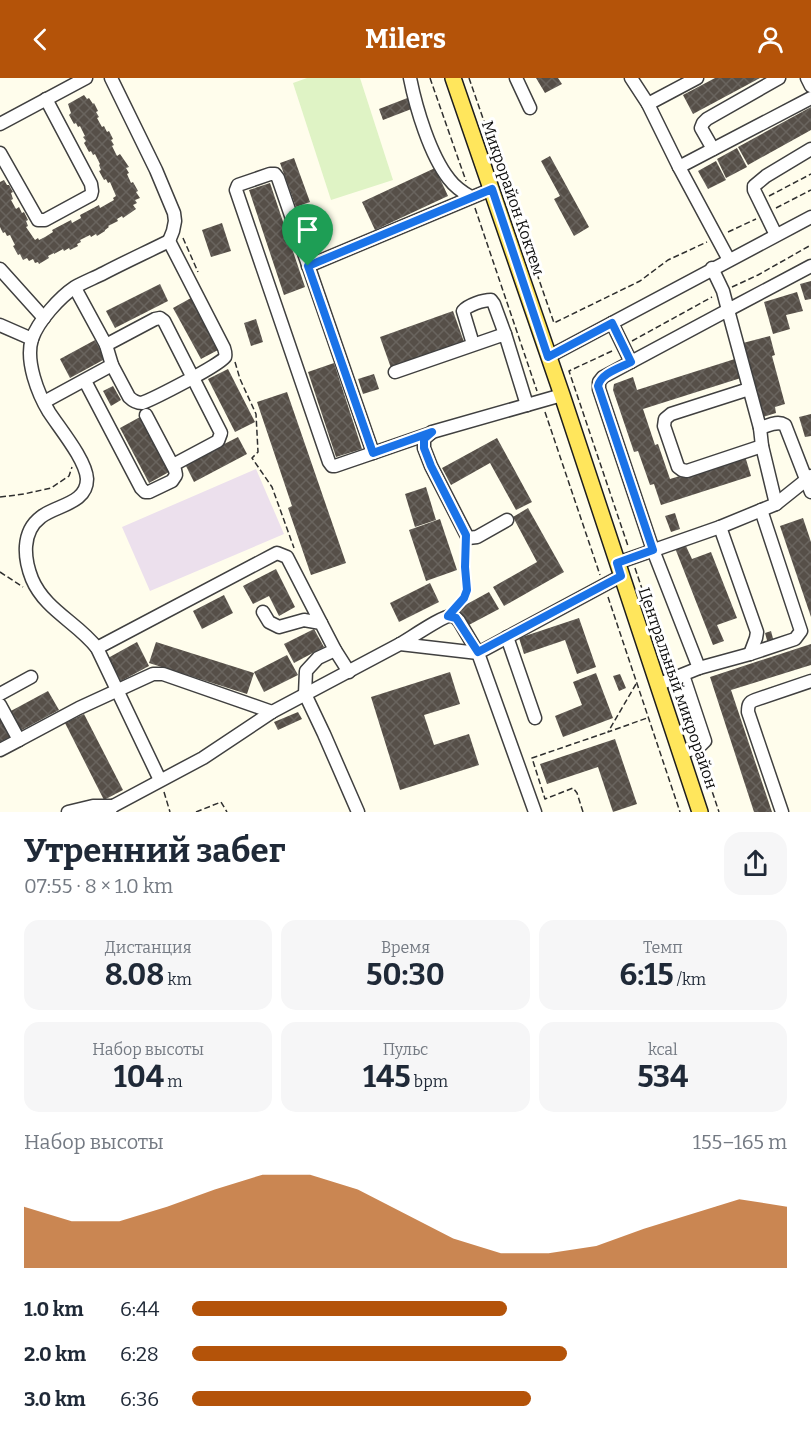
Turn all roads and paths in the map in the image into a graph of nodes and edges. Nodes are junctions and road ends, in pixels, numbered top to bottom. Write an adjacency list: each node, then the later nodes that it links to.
1 (86, 78): 14 (street)
2 (111, 78): 29 (street)
3 (410, 78): 25 (street)
4 (430, 78): 25 (path)
5 (453, 78): 23 (main road, Микрорайон Коктем)
6 (470, 78): 31 (path)
7 (516, 78): 16 (street)
8 (631, 78): 15 (street)
9 (697, 78): 15 (street)
10 (779, 78): 18 (street)
11 (807, 78): 12 (street)
12 (811, 86)
13 (811, 98): 18 (street)
14 (46, 99): 17 (street); 20 (street)
15 (648, 104): 21 (street)
16 (530, 108)
17 (0, 124)
18 (713, 149): 21 (street)
19 (811, 149): 26 (street)
20 (0, 153)
21 (679, 167): 31 (street)
22 (811, 174): 26 (path)
23 (492, 189): 25 (street); 52 (main road, Микрорайон Коктем)
24 (811, 190): 27 (path)
25 (471, 197): 35 (street); 60 (path)
26 (759, 201): 27 (street)
27 (766, 214): 30 (street); 31 (path)
28 (811, 217): 30 (street)
29 (175, 221): 32 (street); 39 (path)
30 (776, 235): 34 (street)
31 (717, 238): 34 (street)
32 (169, 241): 40 (street); 56 (street)
33 (811, 245): 41 (path)
34 (729, 260): 37 (street)
35 (308, 266): 68 (street); 68 (street)
36 (811, 266): 42 (street)
37 (712, 268): 41 (street); 44 (street)
38 (0, 269): 43 (street)
39 (199, 275)
40 (75, 288): 43 (street); 49 (street)
41 (723, 291): 42 (street); 50 (path)
42 (728, 310): 53 (street); 58 (street)
43 (44, 318): 47 (street)
44 (612, 323): 50 (street); 52 (street)
45 (0, 325): 47 (street)
46 (505, 334): 48 (street); 48 (street); 62 (street)
47 (32, 339): 61 (street)
48 (473, 344): 55 (street)
49 (106, 345): 54 (street); 56 (street)
50 (623, 345): 53 (street); 80 (path)
51 (234, 356): 78 (path)
52 (548, 357): 59 (main road, Центральный микрорайон)
53 (631, 362): 79 (street)
54 (112, 365): 56 (street); 57 (street)
55 (394, 372)
56 (193, 377): 69 (street)
57 (85, 381): 61 (street); 69 (street)
58 (749, 389): 64 (street); 67 (street)
59 (562, 395): 60 (street); 80 (main road, Центральный микрорайон)
60 (541, 401): 62 (street); 82 (path)
61 (44, 402): 66 (street)
62 (527, 405): 65 (street)
63 (146, 415): 69 (street)
64 (760, 428): 67 (street); 70 (street)
65 (432, 432): 68 (street); 77 (street)
66 (71, 445): 72 (path); 89 (street)
67 (762, 446): 73 (street)
68 (373, 453)
69 (173, 465)
70 (808, 477): 71 (street); 73 (street)
71 (811, 492)
72 (0, 497)
73 (776, 504): 74 (street)
74 (761, 510): 76 (street); 92 (street)
75 (507, 520): 77 (street)
76 (720, 526): 79 (street); 92 (street)
77 (466, 535): 85 (path)
78 (294, 547)
79 (653, 550): 80 (street); 93 (street)
80 (623, 565): 82 (street, Центральный микрорайон); 96 (path); 99 (main road, Центральный микрорайон)
81 (0, 572): 83 (path)
82 (604, 585): 87 (street, Центральный микрорайон); 98 (path)
83 (28, 590)
84 (263, 612): 86 (street)
85 (448, 616): 88 (street); 91 (street)
86 (321, 623): 89 (street); 90 (street)
87 (507, 637): 91 (street, Центральный микрорайон); 106 (street)
88 (400, 644): 91 (street); 94 (street)
89 (97, 648): 100 (street)
90 (335, 650): 94 (street); 102 (street)
91 (478, 652): 119 (street)
92 (750, 654): 93 (street)
93 (699, 668): 96 (street)
94 (349, 672): 102 (street)
95 (31, 677): 101 (street)
96 (678, 677): 99 (street); 109 (street)
97 (811, 681): 124 (street)
98 (637, 683): 105 (path); 107 (path)
99 (657, 685): 111 (main road, Центральный микрорайон)
100 (117, 690): 104 (street); 108 (street); 112 (street)
101 (0, 694)
102 (305, 694): 104 (street); 118 (street)
103 (0, 705): 108 (street)
104 (272, 712): 112 (street)
105 (648, 717): 107 (path); 121 (path)
106 (535, 718)
107 (608, 732): 120 (path)
108 (19, 740): 110 (street)
109 (697, 747): 111 (street); 123 (path)
110 (0, 750)
111 (681, 753): 122 (main road, Центральный микрорайон)
112 (160, 780): 113 (street); 115 (path)
113 (110, 809): 114 (street)
114 (68, 812)
115 (170, 812)
116 (196, 812): 117 (path)
117 (227, 812)
118 (358, 812)
119 (535, 812)
120 (583, 812)
121 (680, 812)
122 (700, 812)
123 (718, 812)
124 (782, 812)

